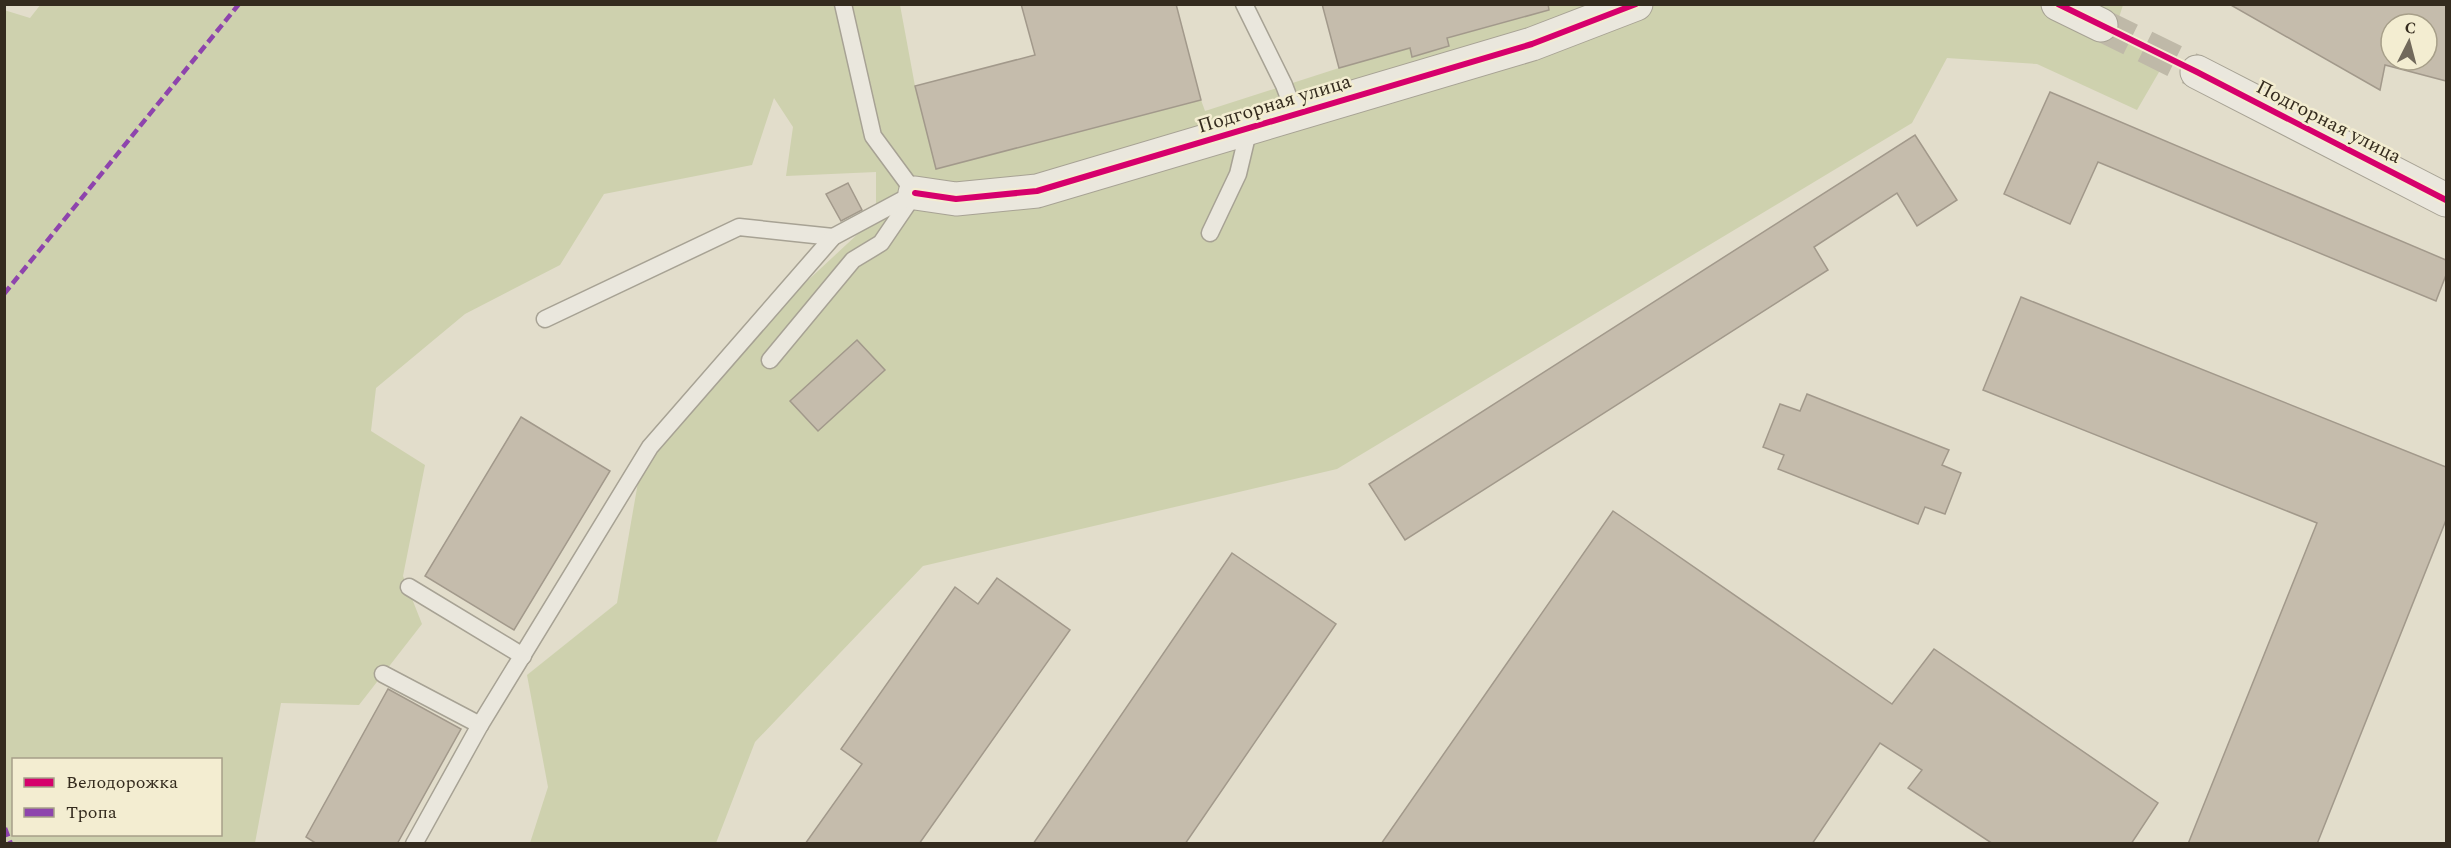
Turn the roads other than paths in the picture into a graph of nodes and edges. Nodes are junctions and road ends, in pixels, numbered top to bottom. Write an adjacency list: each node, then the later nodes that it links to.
1 (843, 4): 9 (lane)
2 (1244, 4): 7 (lane)
3 (1636, 4): 7 (street, Подгорная улица)
4 (2058, 4): 5 (street)
5 (2101, 25)
6 (2197, 72): 10 (street, Подгорная улица)
7 (1295, 114): 8 (street, Подгорная улица)
8 (1249, 128): 9 (street, Подгорная улица); 11 (lane)
9 (915, 193): 12 (lane); 14 (lane)
10 (2446, 200)
11 (1210, 233)
12 (834, 237): 13 (lane); 16 (lane)
13 (545, 319)
14 (770, 360)
15 (409, 587): 16 (lane)
16 (523, 656): 18 (lane)
17 (383, 674): 18 (lane)
18 (480, 726): 19 (lane)
19 (414, 843)

